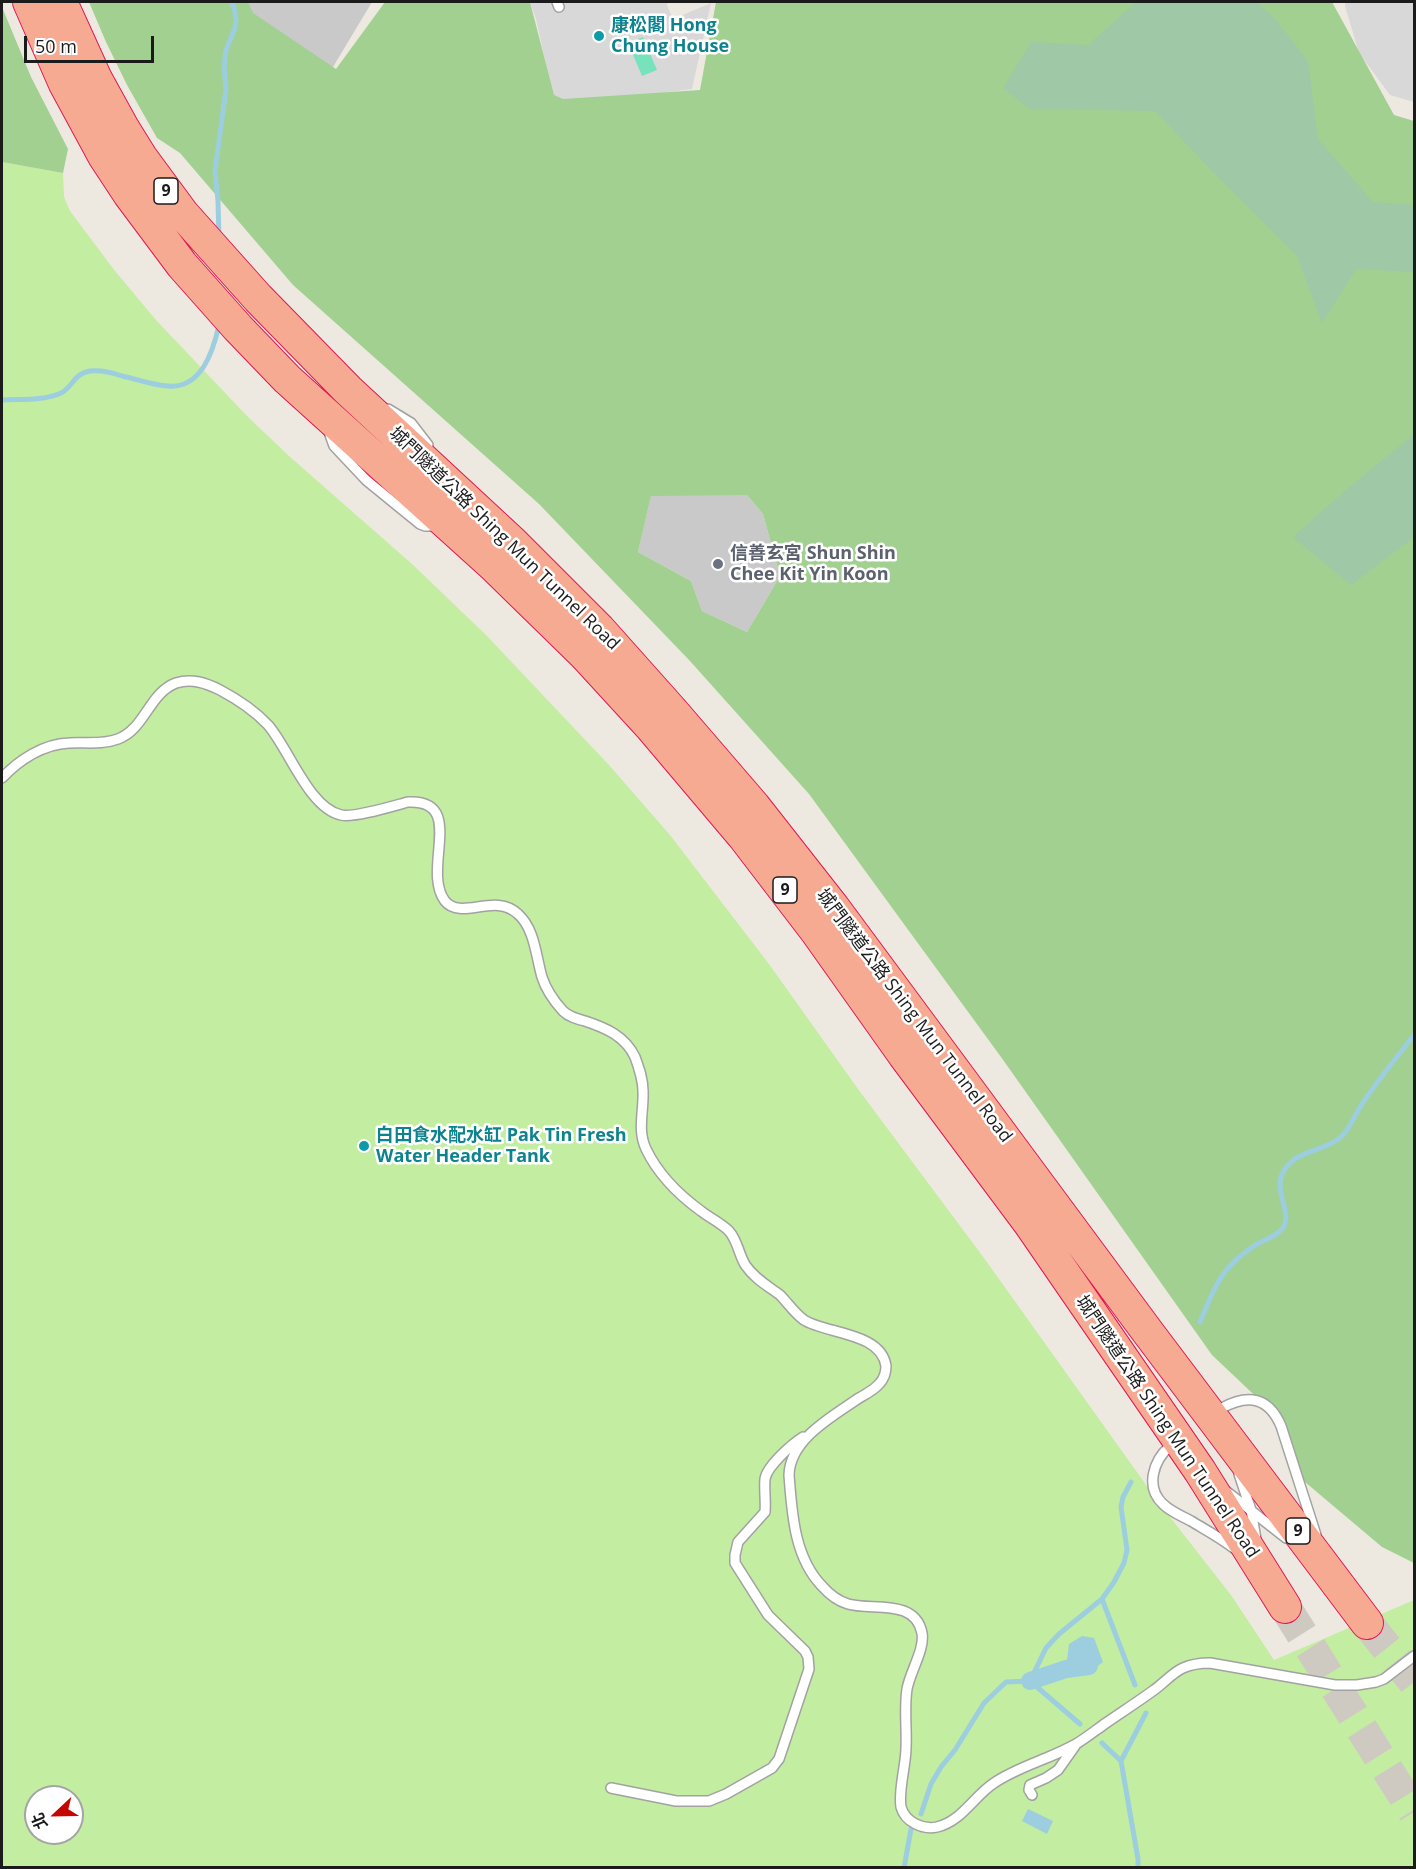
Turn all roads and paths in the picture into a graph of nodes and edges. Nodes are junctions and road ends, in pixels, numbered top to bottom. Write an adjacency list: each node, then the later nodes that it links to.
1 (29, 2): 12 (highway, 城門隧道公路 Shing Mun Tunnel Road / 9)
2 (61, 2): 6 (highway, 城門隧道公路 Shing Mun Tunnel Road / 9)
3 (382, 404): 4 (lane)
4 (433, 451)
5 (441, 460): 6 (lane)
6 (460, 494): 10 (highway, 城門隧道公路 Shing Mun Tunnel Road / 9)
7 (2, 778): 9 (lane)
8 (1222, 1408): 15 (lane)
9 (813, 1432): 19 (lane); 20 (lane)
10 (1228, 1439): 13 (lane); 15 (highway, 城門隧道公路 Shing Mun Tunnel Road / 9)
11 (1170, 1446): 14 (lane)
12 (1200, 1471): 13 (lane); 14 (highway, 城門隧道公路 Shing Mun Tunnel Road / 9)
13 (1251, 1510): 14 (lane); 15 (lane)
14 (1261, 1568): 16 (highway, 城門隧道公路 Shing Mun Tunnel Road / 9)
15 (1326, 1568): 17 (highway, 城門隧道公路 Shing Mun Tunnel Road / 9)
16 (1285, 1607)
17 (1367, 1623)
18 (1414, 1656): 19 (lane)
19 (1077, 1743): 21 (lane)
20 (610, 1788)
21 (1032, 1795)

